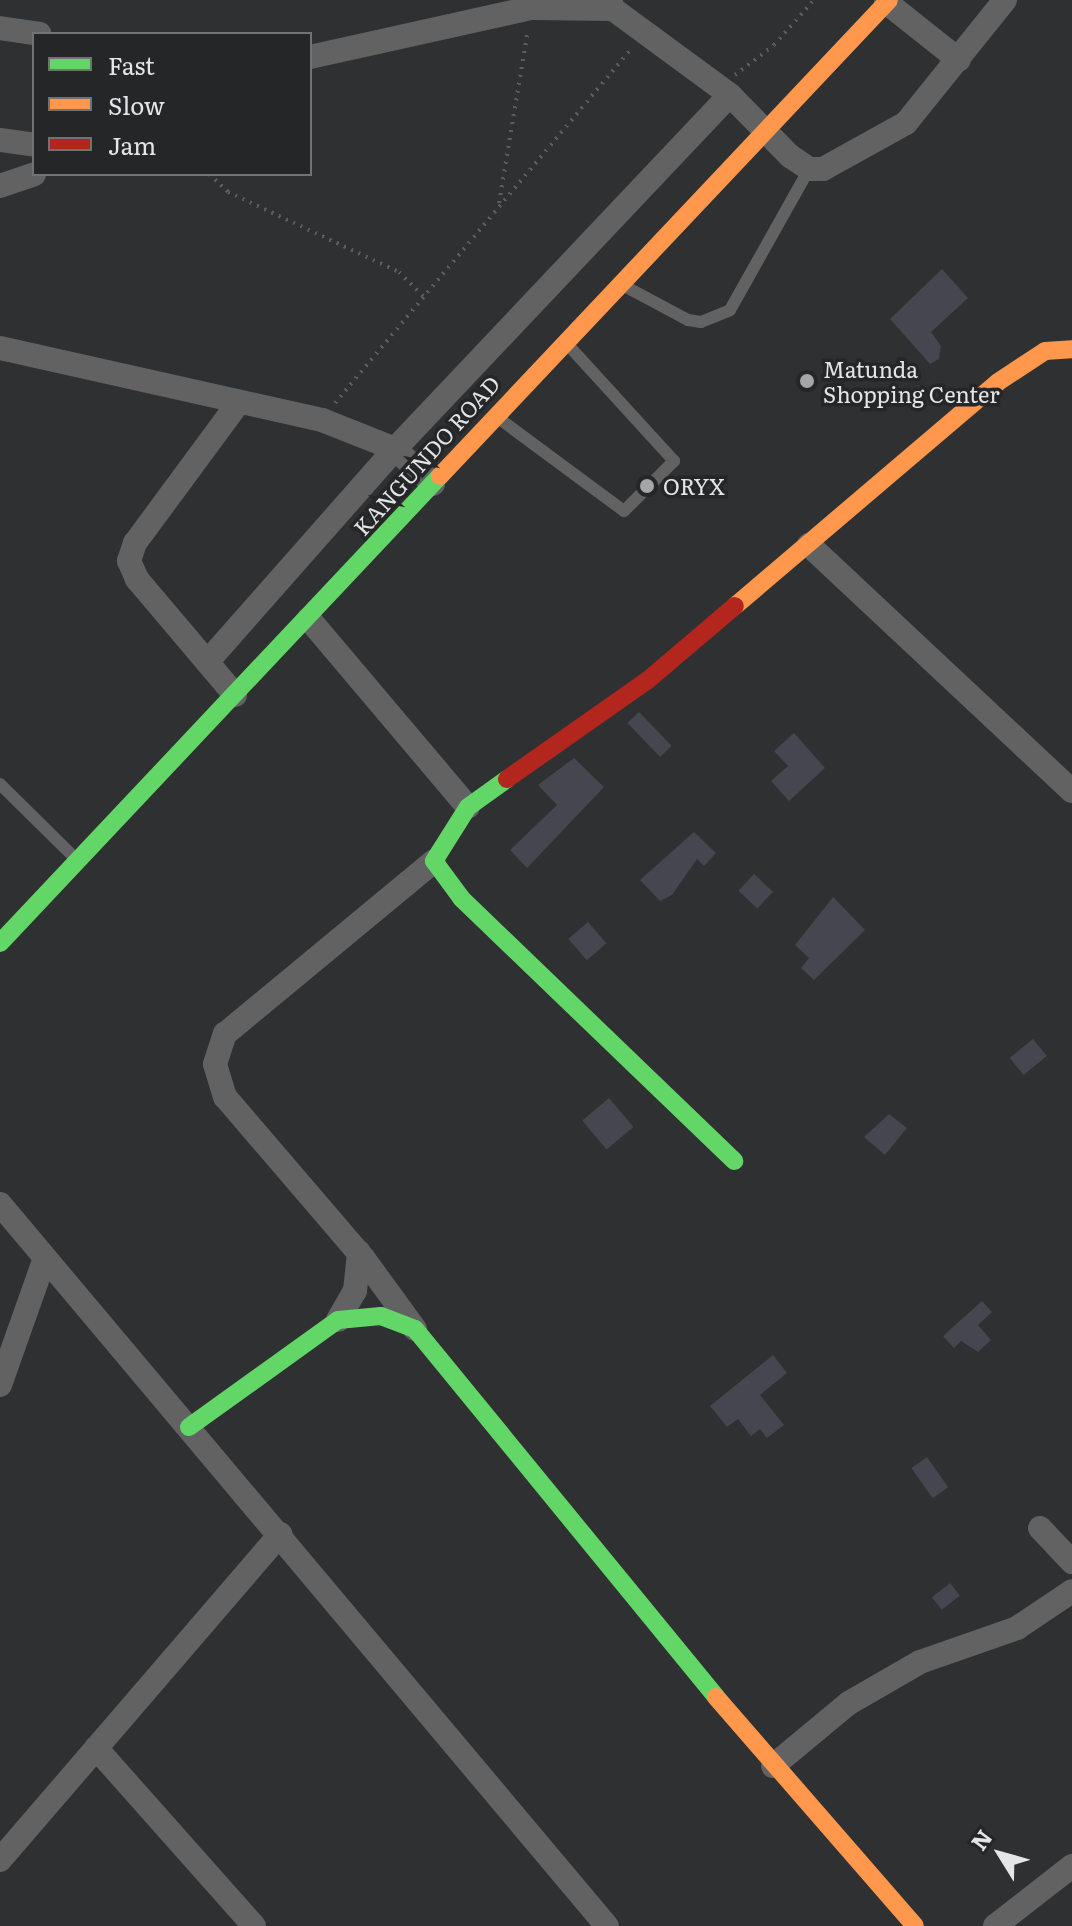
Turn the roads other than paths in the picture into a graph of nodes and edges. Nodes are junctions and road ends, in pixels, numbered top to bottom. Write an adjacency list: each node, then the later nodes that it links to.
1 (1005, 0): 8 (street)
2 (887, 1): 8 (street); 10 (main road, KANGUNDO ROAD)
3 (532, 4): 4 (street); 7 (street)
4 (612, 5): 9 (street)
5 (0, 28): 6 (street)
6 (32, 33)
7 (312, 57)
8 (959, 60): 13 (street)
9 (730, 95): 10 (street); 22 (street)
10 (767, 127): 13 (street); 16 (main road, KANGUNDO ROAD)
11 (0, 140): 12 (street)
12 (32, 145)
13 (809, 169): 16 (lane)
14 (32, 175): 15 (street)
15 (0, 186)
16 (618, 283): 17 (main road, KANGUNDO ROAD)
17 (563, 340): 21 (main road, KANGUNDO ROAD); 21 (lane)
18 (0, 348): 20 (street)
19 (1072, 349): 24 (main road)
20 (239, 402): 22 (street); 26 (street)
21 (495, 415): 23 (main road, KANGUNDO ROAD)
22 (395, 449): 23 (street); 26 (street)
23 (433, 484): 25 (main road, KANGUNDO ROAD)
24 (809, 545): 29 (street); 30 (main road)
25 (309, 619): 27 (main road, KANGUNDO ROAD); 30 (street)
26 (207, 662): 27 (street)
27 (235, 695): 31 (main road, KANGUNDO ROAD)
28 (0, 784): 31 (lane)
29 (1072, 791)
30 (468, 807): 32 (main road)
31 (79, 861): 33 (main road, KANGUNDO ROAD)
32 (434, 861): 34 (main road); 36 (street)
33 (0, 943)
34 (734, 1161)
35 (0, 1204): 37 (street)
36 (359, 1252): 38 (street); 39 (street)
37 (44, 1261): 40 (street); 41 (street)
38 (338, 1320): 39 (main road); 41 (main road)
39 (415, 1329): 47 (main road)
40 (0, 1385)
41 (189, 1427): 43 (street)
42 (1040, 1528): 44 (street)
43 (280, 1534): 46 (street); 52 (street)
44 (1072, 1562)
45 (1072, 1591): 47 (street)
46 (96, 1748): 48 (street); 51 (street)
47 (773, 1766): 50 (main road)
48 (0, 1860)
49 (1072, 1866): 53 (street)
50 (902, 1922)
51 (254, 1926)
52 (607, 1926)
53 (995, 1926)

